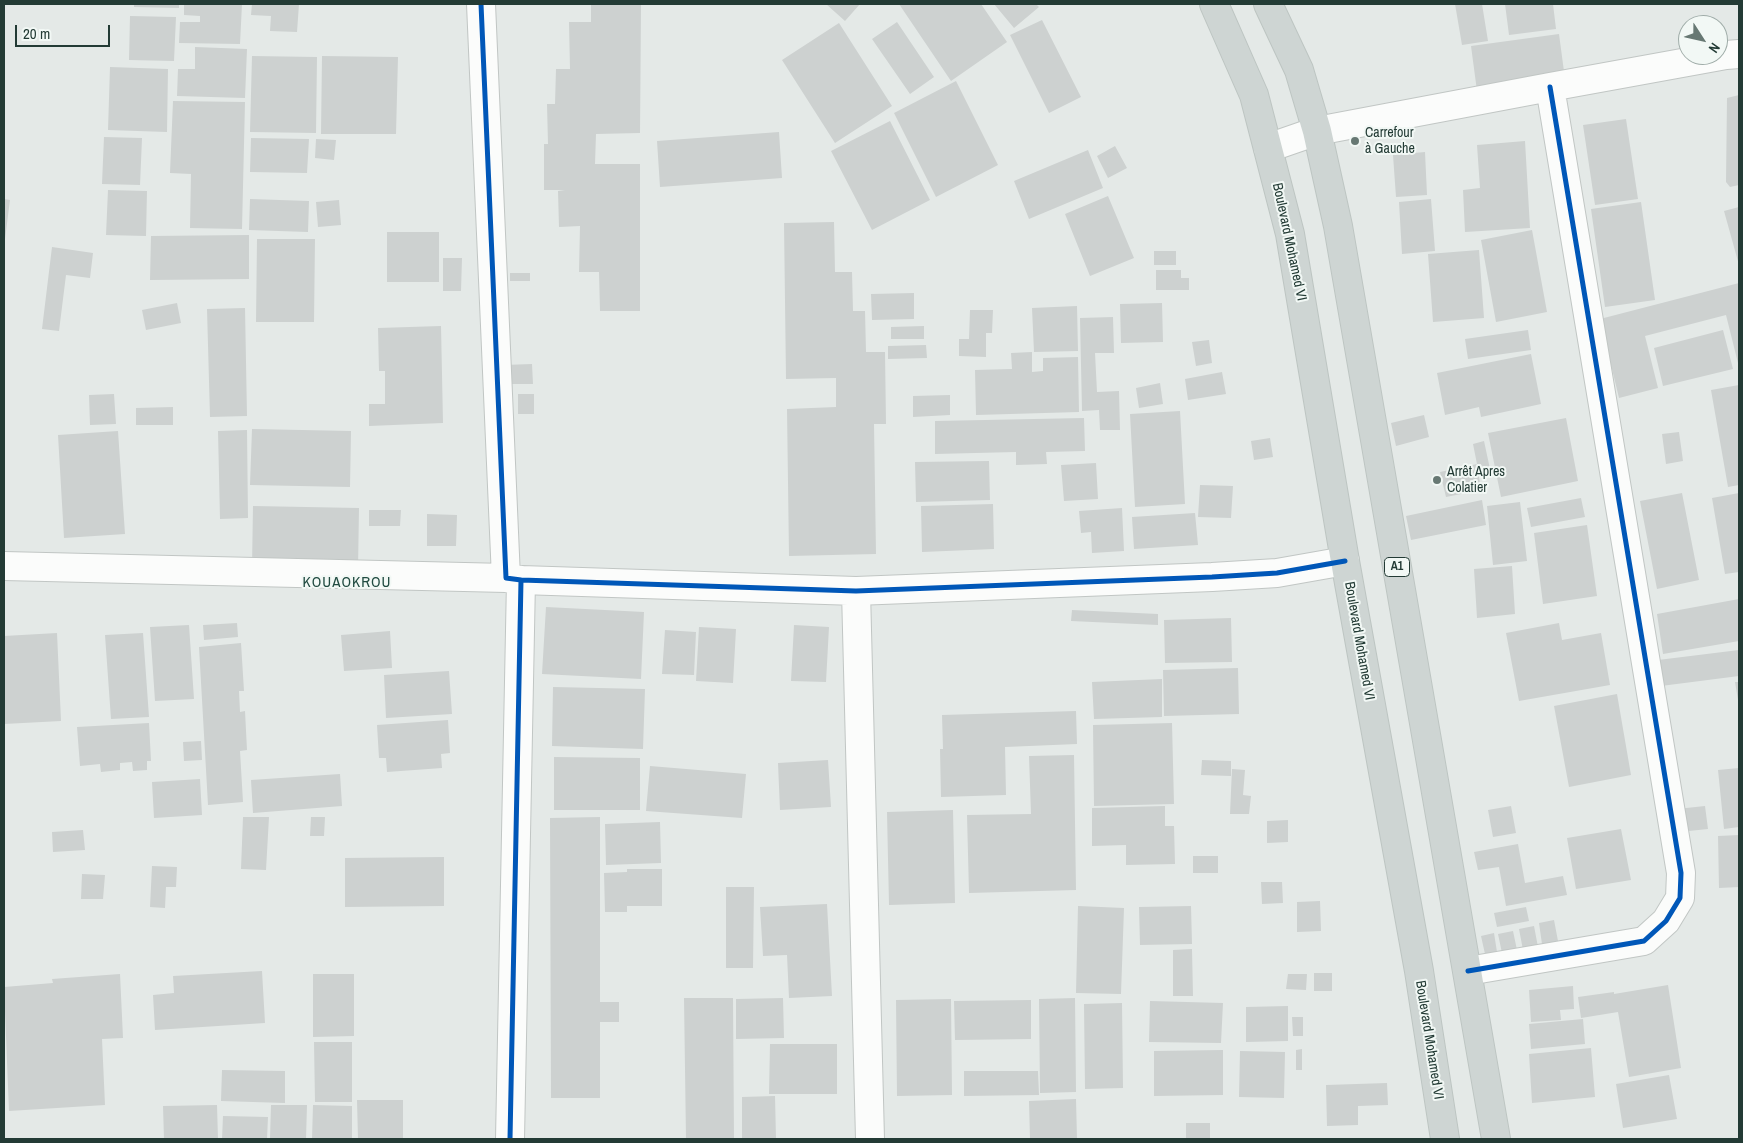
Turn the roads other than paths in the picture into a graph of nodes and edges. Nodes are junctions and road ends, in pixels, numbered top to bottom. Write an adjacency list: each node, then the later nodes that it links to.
1 (480, 4): 10 (street)
2 (1214, 4): 7 (main road, Boulevard Mohamed VI)
3 (1268, 4): 6 (main road, A1)
4 (1739, 54): 5 (street)
5 (1550, 87): 6 (street); 12 (street)
6 (1317, 131): 7 (street); 12 (main road, A1)
7 (1268, 148): 8 (main road, Boulevard Mohamed VI)
8 (1345, 561): 11 (street); 15 (main road, Boulevard Mohamed VI)
9 (4, 566): 10 (street)
10 (513, 579): 11 (street); 13 (street)
11 (856, 590): 14 (street)
12 (1468, 971): 16 (main road, A1)
13 (510, 1139)
14 (870, 1139)
15 (1445, 1139)
16 (1496, 1139)

